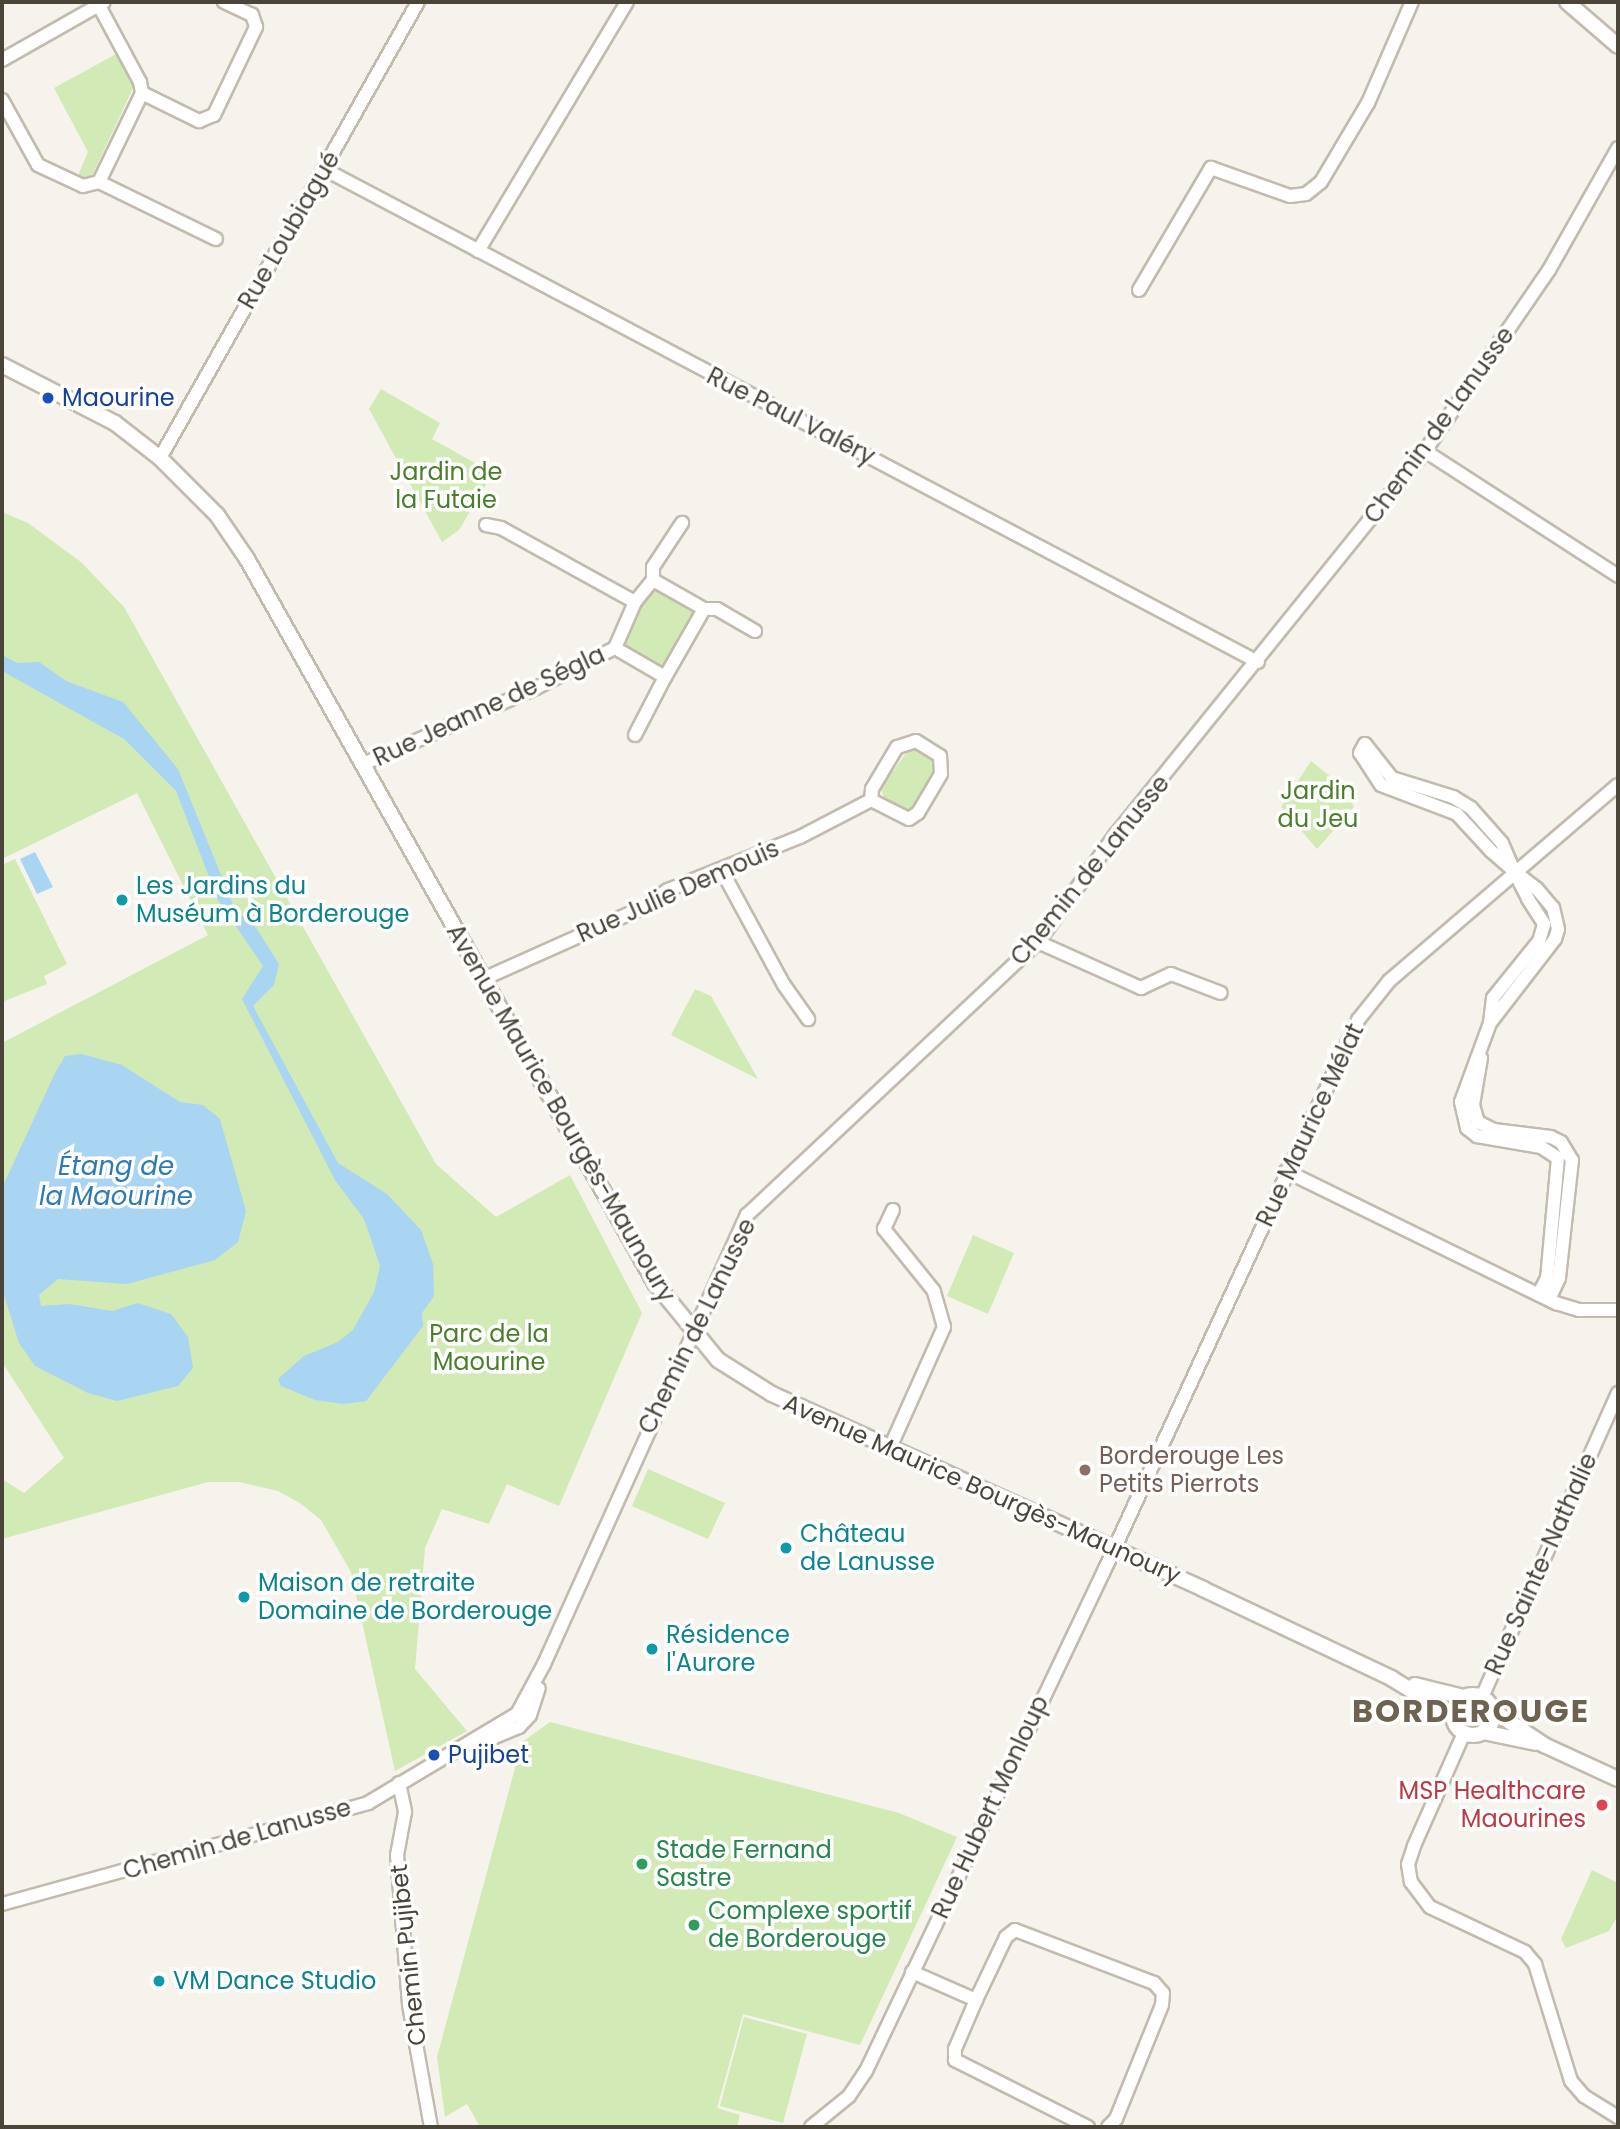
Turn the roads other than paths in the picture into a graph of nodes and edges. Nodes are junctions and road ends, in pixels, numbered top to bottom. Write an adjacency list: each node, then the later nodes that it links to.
1 (224, 2): 9 (street)
2 (418, 2): 12 (street, Rue Loubiagué)
3 (627, 2): 15 (street)
4 (1412, 2): 16 (street)
5 (1567, 2): 7 (street)
6 (100, 3): 8 (street); 9 (street)
7 (1618, 46)
8 (2, 60)
9 (142, 93): 13 (street)
10 (2, 100): 13 (street)
11 (1618, 148): 18 (street, Chemin de Lanusse)
12 (324, 169): 15 (street, Rue Paul Valéry); 19 (street, Rue Loubiagué)
13 (95, 185): 14 (street)
14 (216, 239)
15 (478, 251): 28 (street, Rue Paul Valéry)
16 (1139, 290)
17 (2, 365): 19 (street, Avenue Maurice Bourgès-Maunoury)
18 (1425, 451): 22 (street); 28 (street, Chemin de Lanusse)
19 (160, 458): 31 (street, Avenue Maurice Bourgès-Maunoury)
20 (682, 523): 23 (street, Rue Jeanne de Ségla)
21 (486, 525): 24 (street)
22 (1618, 576)
23 (653, 580): 24 (street, Rue Jeanne de Ségla); 25 (street)
24 (635, 602): 27 (street, Rue Jeanne de Ségla)
25 (705, 609): 26 (street); 29 (street)
26 (755, 631)
27 (615, 648): 29 (street, Rue Jeanne de Ségla); 31 (street, Rue Jeanne de Ségla)
28 (1258, 662): 37 (street, Chemin de Lanusse)
29 (664, 677): 30 (street)
30 (635, 735)
31 (363, 764): 38 (street, Avenue Maurice Bourgès-Maunoury)
32 (1618, 785): 36 (street, Rue Maurice Mélat)
33 (871, 800): 33 (street); 35 (street, Rue Julie Demouis)
34 (1473, 820): 34 (street); 36 (street)
35 (722, 871): 38 (street, Rue Julie Demouis); 40 (street)
36 (1514, 871): 41 (street, Rue Maurice Mélat); 43 (street)
37 (1038, 943): 39 (street); 45 (street, Chemin de Lanusse)
38 (483, 979): 45 (street, Avenue Maurice Bourgès-Maunoury)
39 (1221, 993)
40 (808, 1019)
41 (1286, 1171): 43 (street); 48 (street, Rue Maurice Mélat)
42 (893, 1210): 47 (street)
43 (1544, 1297): 44 (street)
44 (1618, 1310)
45 (694, 1332): 47 (street, Avenue Maurice Bourgès-Maunoury); 58 (street, Chemin de Lanusse)
46 (1618, 1393): 51 (street, Rue Sainte-Nathalie)
47 (889, 1450): 48 (street, Avenue Maurice Bourgès-Maunoury)
48 (1114, 1549): 49 (street, Avenue Maurice Bourgès-Maunoury); 60 (street, Rue Hubert Monloup)
49 (1391, 1678): 50 (street, Avenue Maurice Bourgès-Maunoury); 53 (street, Avenue Maurice Bourgès-Maunoury)
50 (1464, 1697): 51 (street); 53 (street)
51 (1482, 1697): 52 (street)
52 (1492, 1710): 54 (street); 56 (street)
53 (1453, 1716): 55 (street)
54 (1483, 1732): 55 (street); 56 (street)
55 (1464, 1733): 62 (street)
56 (1544, 1745): 57 (street)
57 (1618, 1779)
58 (400, 1783): 59 (street, Chemin de Lanusse); 63 (street, Chemin Pujibet)
59 (2, 1904)
60 (912, 1972): 61 (street); 64 (street, Rue Hubert Monloup)
61 (976, 2000): 65 (street); 66 (street)
62 (1618, 2117)
63 (431, 2127)
64 (811, 2127)
65 (1088, 2127)
66 (1108, 2127)

